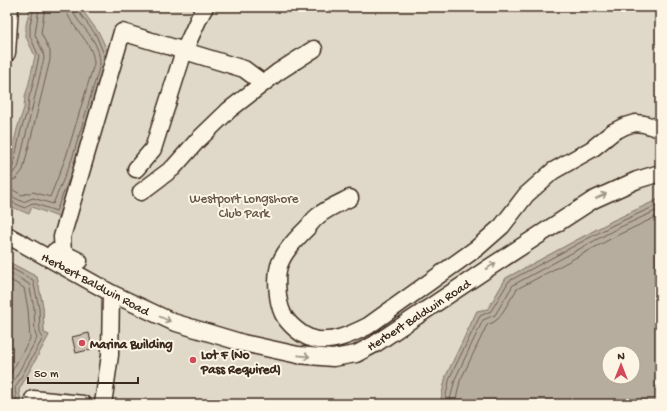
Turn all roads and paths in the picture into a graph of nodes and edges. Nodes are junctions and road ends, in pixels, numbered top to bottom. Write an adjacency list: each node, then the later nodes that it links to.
1 (10, 7): 5 (street)
2 (205, 7): 4 (street)
3 (314, 49): 6 (street)
4 (184, 51): 6 (street); 8 (street); 14 (street)
5 (7, 53)
6 (263, 83): 10 (street)
7 (660, 129): 11 (street)
8 (136, 169)
9 (660, 173): 16 (street, Herbert Baldwin Road, one-way to 9)
10 (141, 192)
11 (350, 198)
12 (7, 223): 14 (street)
13 (7, 235): 16 (street, Herbert Baldwin Road)
14 (63, 253): 15 (street)
15 (79, 261)
16 (111, 293): 19 (street)
17 (33, 399): 18 (street)
18 (84, 404)
19 (103, 404)

